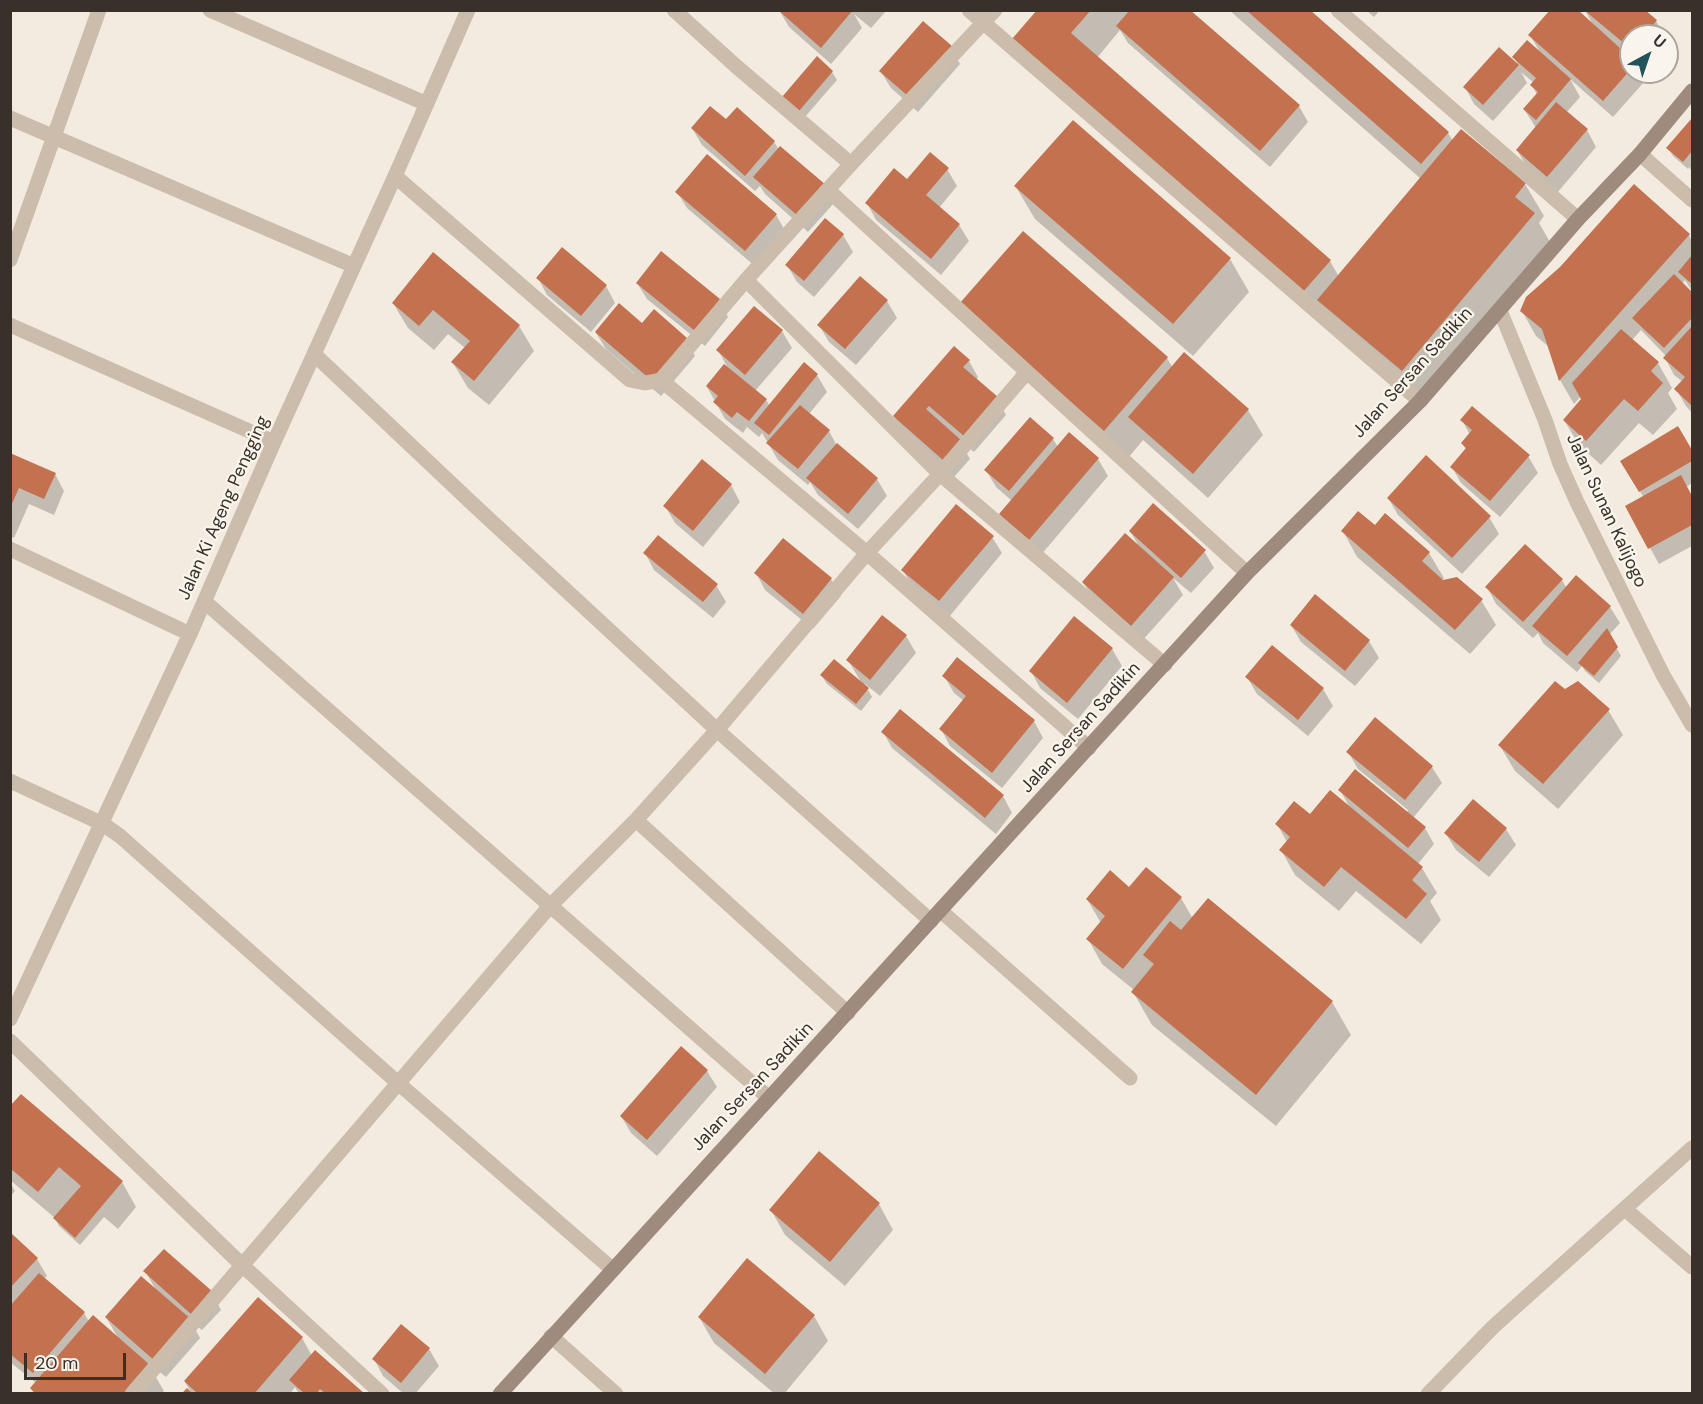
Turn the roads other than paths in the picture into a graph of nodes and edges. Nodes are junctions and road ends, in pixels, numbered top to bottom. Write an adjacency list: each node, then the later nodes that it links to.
1 (99, 10): 12 (street)
2 (210, 10): 10 (street)
3 (468, 10): 10 (street, Jalan Ki Ageng Pengging)
4 (674, 10): 14 (street)
5 (969, 10): 8 (street)
6 (994, 10): 8 (street)
7 (1338, 10): 18 (street)
8 (983, 23): 14 (street); 27 (street)
9 (1692, 90): 13 (main road, Jalan Sersan Sadikin)
10 (427, 104): 15 (street, Jalan Ki Ageng Pengging)
11 (10, 118): 12 (street)
12 (54, 137): 19 (street); 20 (street)
13 (1640, 154): 17 (street); 18 (main road, Jalan Sersan Sadikin)
14 (851, 164): 16 (street)
15 (395, 176): 20 (street, Jalan Ki Ageng Pengging); 26 (street)
16 (828, 190): 21 (street); 25 (street)
17 (1692, 200)
18 (1578, 219): 22 (main road, Jalan Sersan Sadikin)
19 (10, 260)
20 (354, 266): 24 (street, Jalan Ki Ageng Pengging)
21 (746, 280): 26 (street); 29 (street)
22 (1499, 308): 27 (main road, Jalan Sersan Sadikin); 36 (street, Jalan Sunan Kalijogo)
23 (10, 325): 28 (street)
24 (314, 354): 28 (street, Jalan Ki Ageng Pengging); 37 (street)
25 (1027, 372): 29 (street); 32 (street)
26 (661, 380): 31 (street)
27 (1420, 401): 32 (main road, Jalan Sersan Sadikin)
28 (274, 442): 33 (street, Jalan Ki Ageng Pengging)
29 (940, 474): 31 (street); 35 (street)
30 (10, 549): 34 (street)
31 (867, 553): 37 (street); 38 (street)
32 (1247, 573): 35 (main road, Jalan Sersan Sadikin)
33 (205, 602): 34 (street, Jalan Ki Ageng Pengging); 42 (street)
34 (190, 634): 41 (street, Jalan Ki Ageng Pengging)
35 (1165, 665): 38 (main road, Jalan Sersan Sadikin)
36 (1692, 724)
37 (717, 730): 40 (street); 43 (street)
38 (1089, 748): 43 (main road, Jalan Sersan Sadikin)
39 (10, 781): 41 (street)
40 (636, 820): 42 (street); 44 (street)
41 (103, 824): 45 (street, Jalan Ki Ageng Pengging); 48 (street)
42 (550, 906): 48 (street); 49 (street)
43 (936, 916): 44 (main road, Jalan Sersan Sadikin); 47 (street)
44 (848, 1013): 49 (main road, Jalan Sersan Sadikin)
45 (10, 1019)
46 (10, 1041): 52 (street)
47 (1130, 1078)
48 (398, 1083): 52 (street); 54 (street)
49 (769, 1098): 54 (main road, Jalan Sersan Sadikin)
50 (1692, 1148): 51 (street)
51 (1625, 1209): 53 (street); 60 (street)
52 (242, 1264): 56 (street); 57 (street)
53 (1692, 1268)
54 (612, 1269): 55 (main road, Jalan Sersan Sadikin)
55 (551, 1336): 58 (main road, Jalan Sersan Sadikin); 59 (street)
56 (132, 1394)
57 (382, 1394)
58 (500, 1394)
59 (616, 1394)
60 (1428, 1394)

